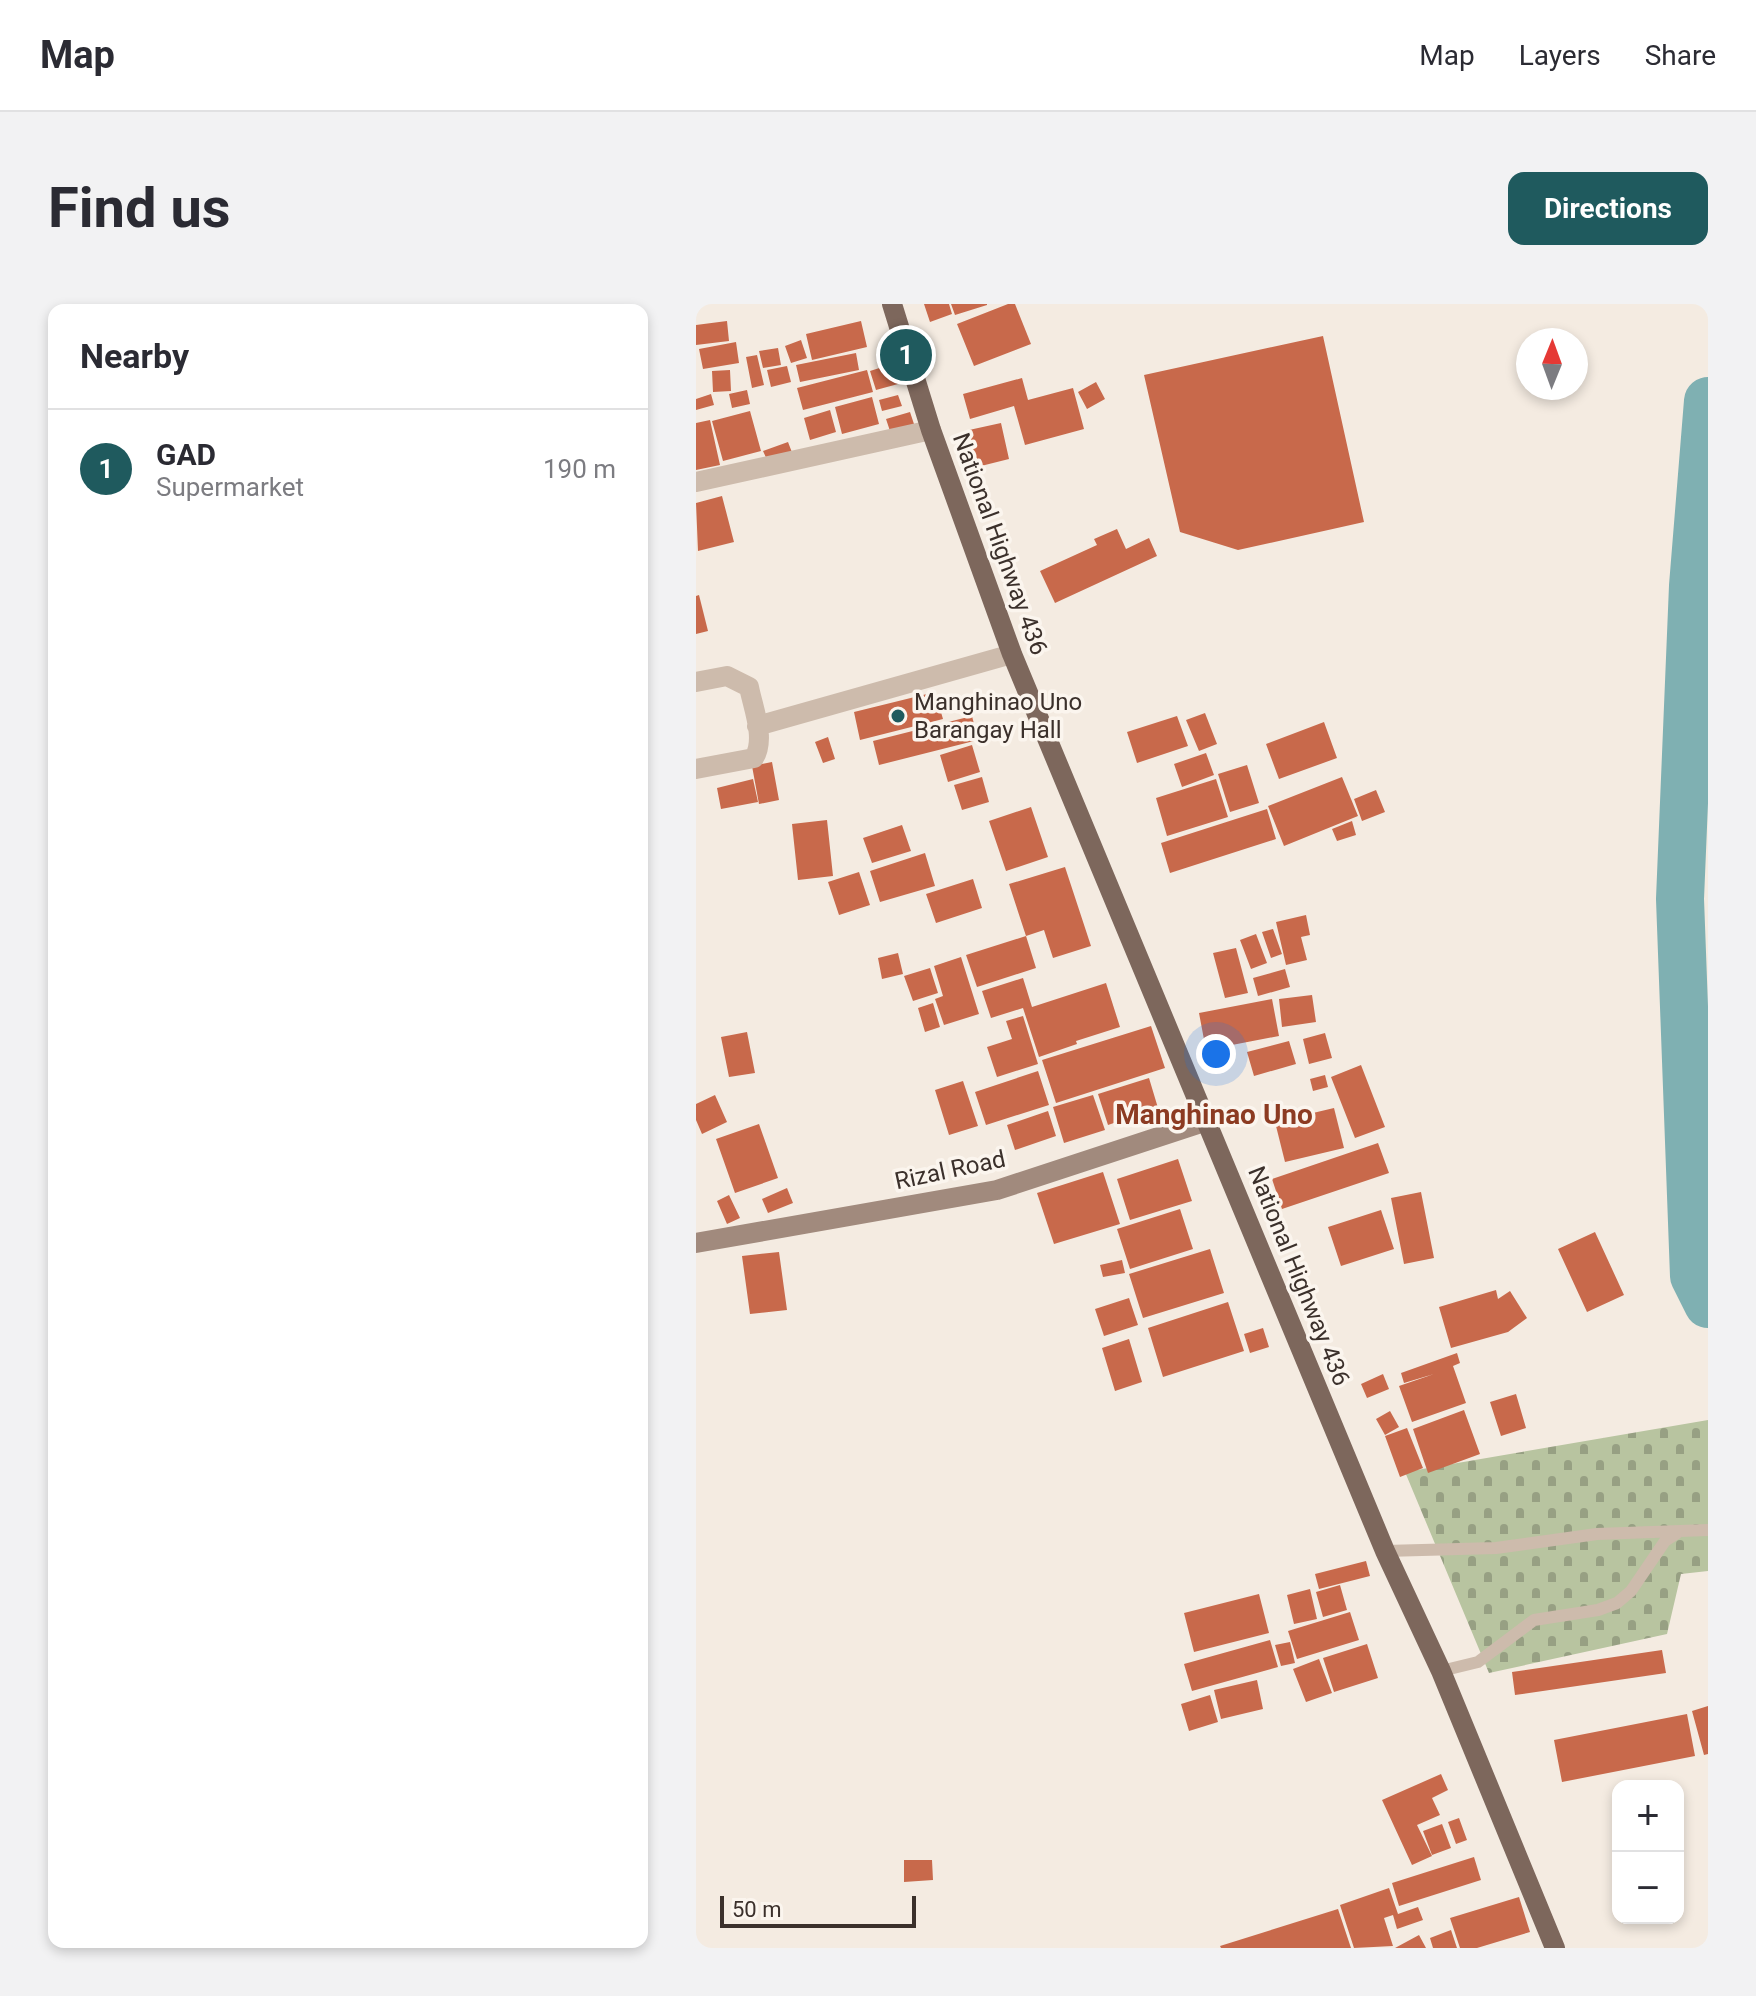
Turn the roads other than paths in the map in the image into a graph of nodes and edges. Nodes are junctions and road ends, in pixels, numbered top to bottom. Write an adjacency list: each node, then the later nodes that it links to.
1 (892, 304): 2 (main road, National Highway 436)
2 (931, 430): 3 (street); 4 (main road, National Highway 436)
3 (696, 482)
4 (1012, 654): 6 (street); 8 (main road, National Highway 436)
5 (696, 682): 6 (street)
6 (757, 726): 7 (street)
7 (696, 769)
8 (1207, 1121): 9 (street, Rizal Road); 12 (main road, National Highway 436)
9 (696, 1243)
10 (1708, 1530): 11 (lane)
11 (1677, 1533): 12 (lane); 13 (lane)
12 (1385, 1551): 13 (main road, National Highway 436)
13 (1441, 1671): 14 (main road, National Highway 436)
14 (1555, 1948)

